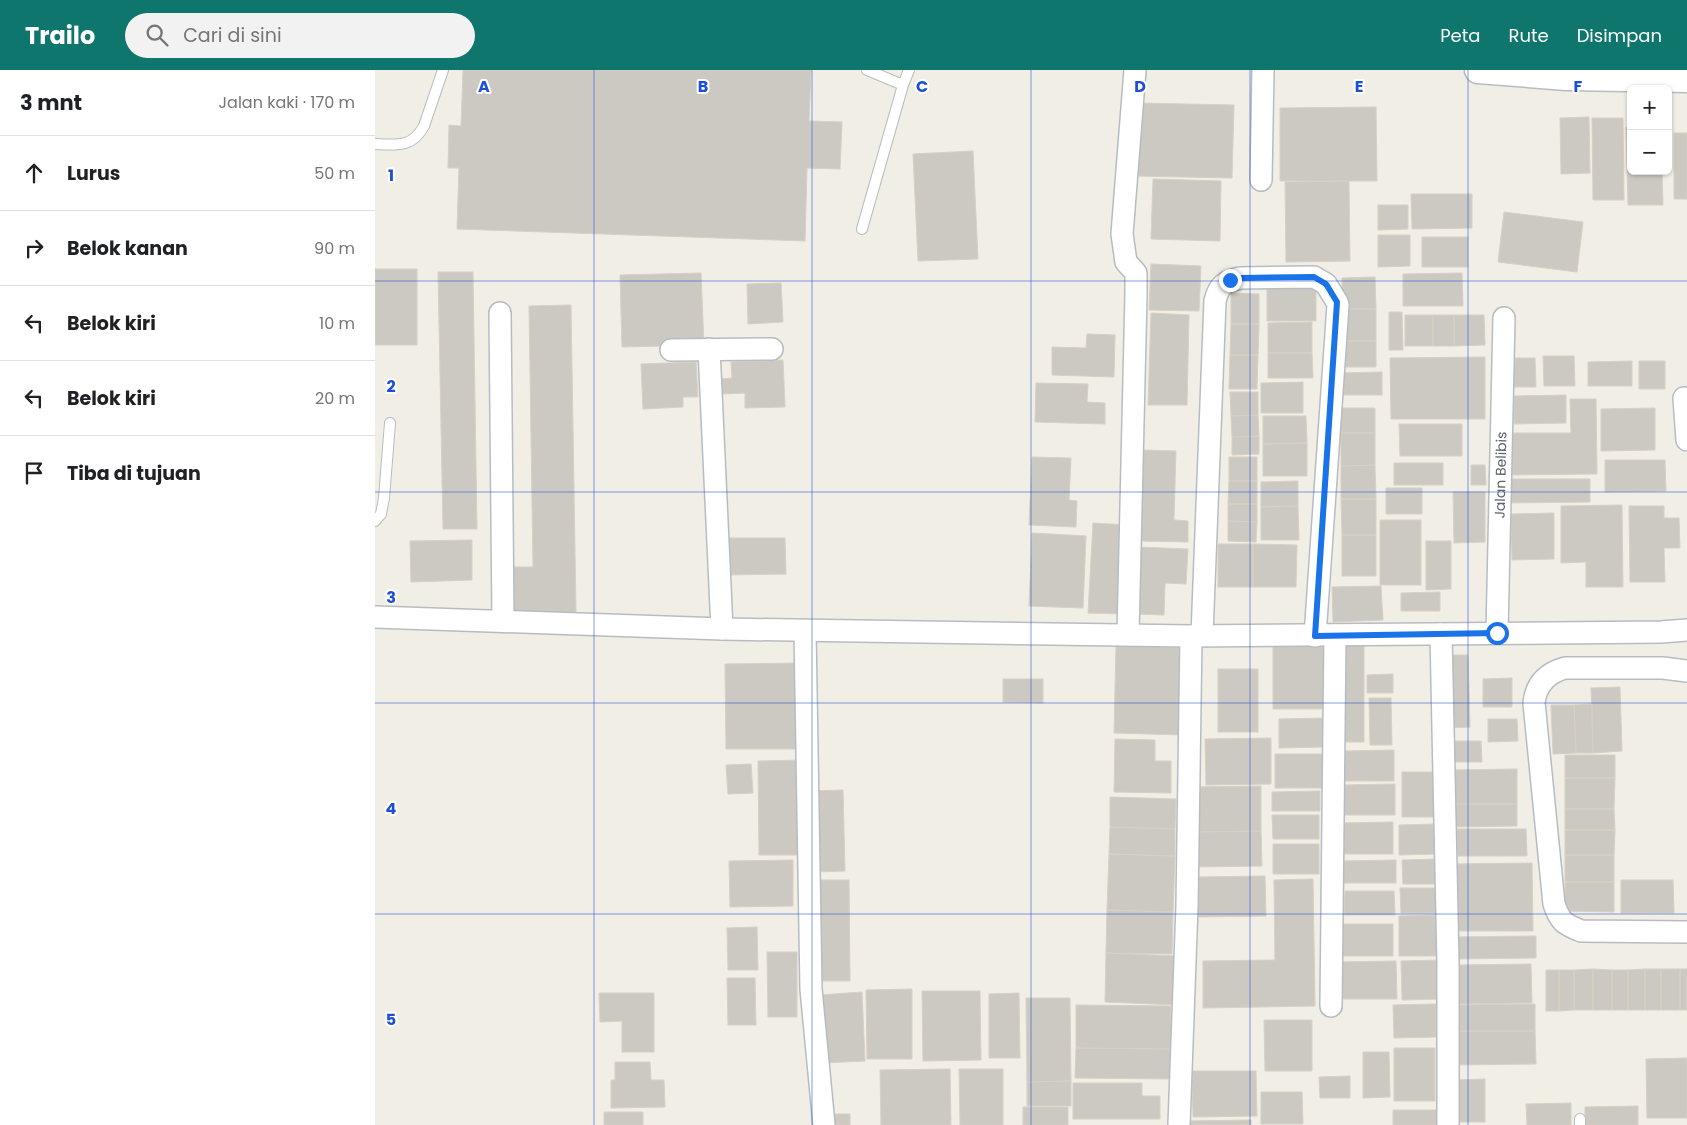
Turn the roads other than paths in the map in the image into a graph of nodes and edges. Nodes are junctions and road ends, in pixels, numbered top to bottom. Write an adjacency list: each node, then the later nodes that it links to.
1 (443, 70): 9 (lane)
2 (867, 70): 8 (lane)
3 (909, 70): 8 (lane)
4 (1135, 70): 27 (street)
5 (1263, 70): 10 (street)
6 (1478, 70): 7 (street)
7 (1687, 79)
8 (903, 85): 11 (lane)
9 (375, 144)
10 (1261, 180)
11 (862, 229)
12 (499, 313): 22 (street)
13 (1504, 318): 26 (street, Jalan Belibis)
14 (709, 349): 15 (street); 16 (street); 23 (street)
15 (772, 349)
16 (671, 350)
17 (1684, 398): 19 (street)
18 (390, 422): 20 (lane)
19 (1687, 440)
20 (375, 521)
21 (375, 617): 22 (street)
22 (503, 620): 23 (street)
23 (723, 629): 25 (street)
24 (1687, 630): 26 (street)
25 (805, 631): 27 (street); 34 (street)
26 (1497, 633): 28 (street)
27 (1128, 634): 29 (street)
28 (1441, 634): 30 (street); 36 (street)
29 (1197, 635): 30 (street); 30 (street); 35 (street)
30 (1325, 635): 33 (street)
31 (1687, 671): 32 (street)
32 (1687, 932)
33 (1331, 1006)
34 (825, 1125)
35 (1179, 1125)
36 (1448, 1125)

